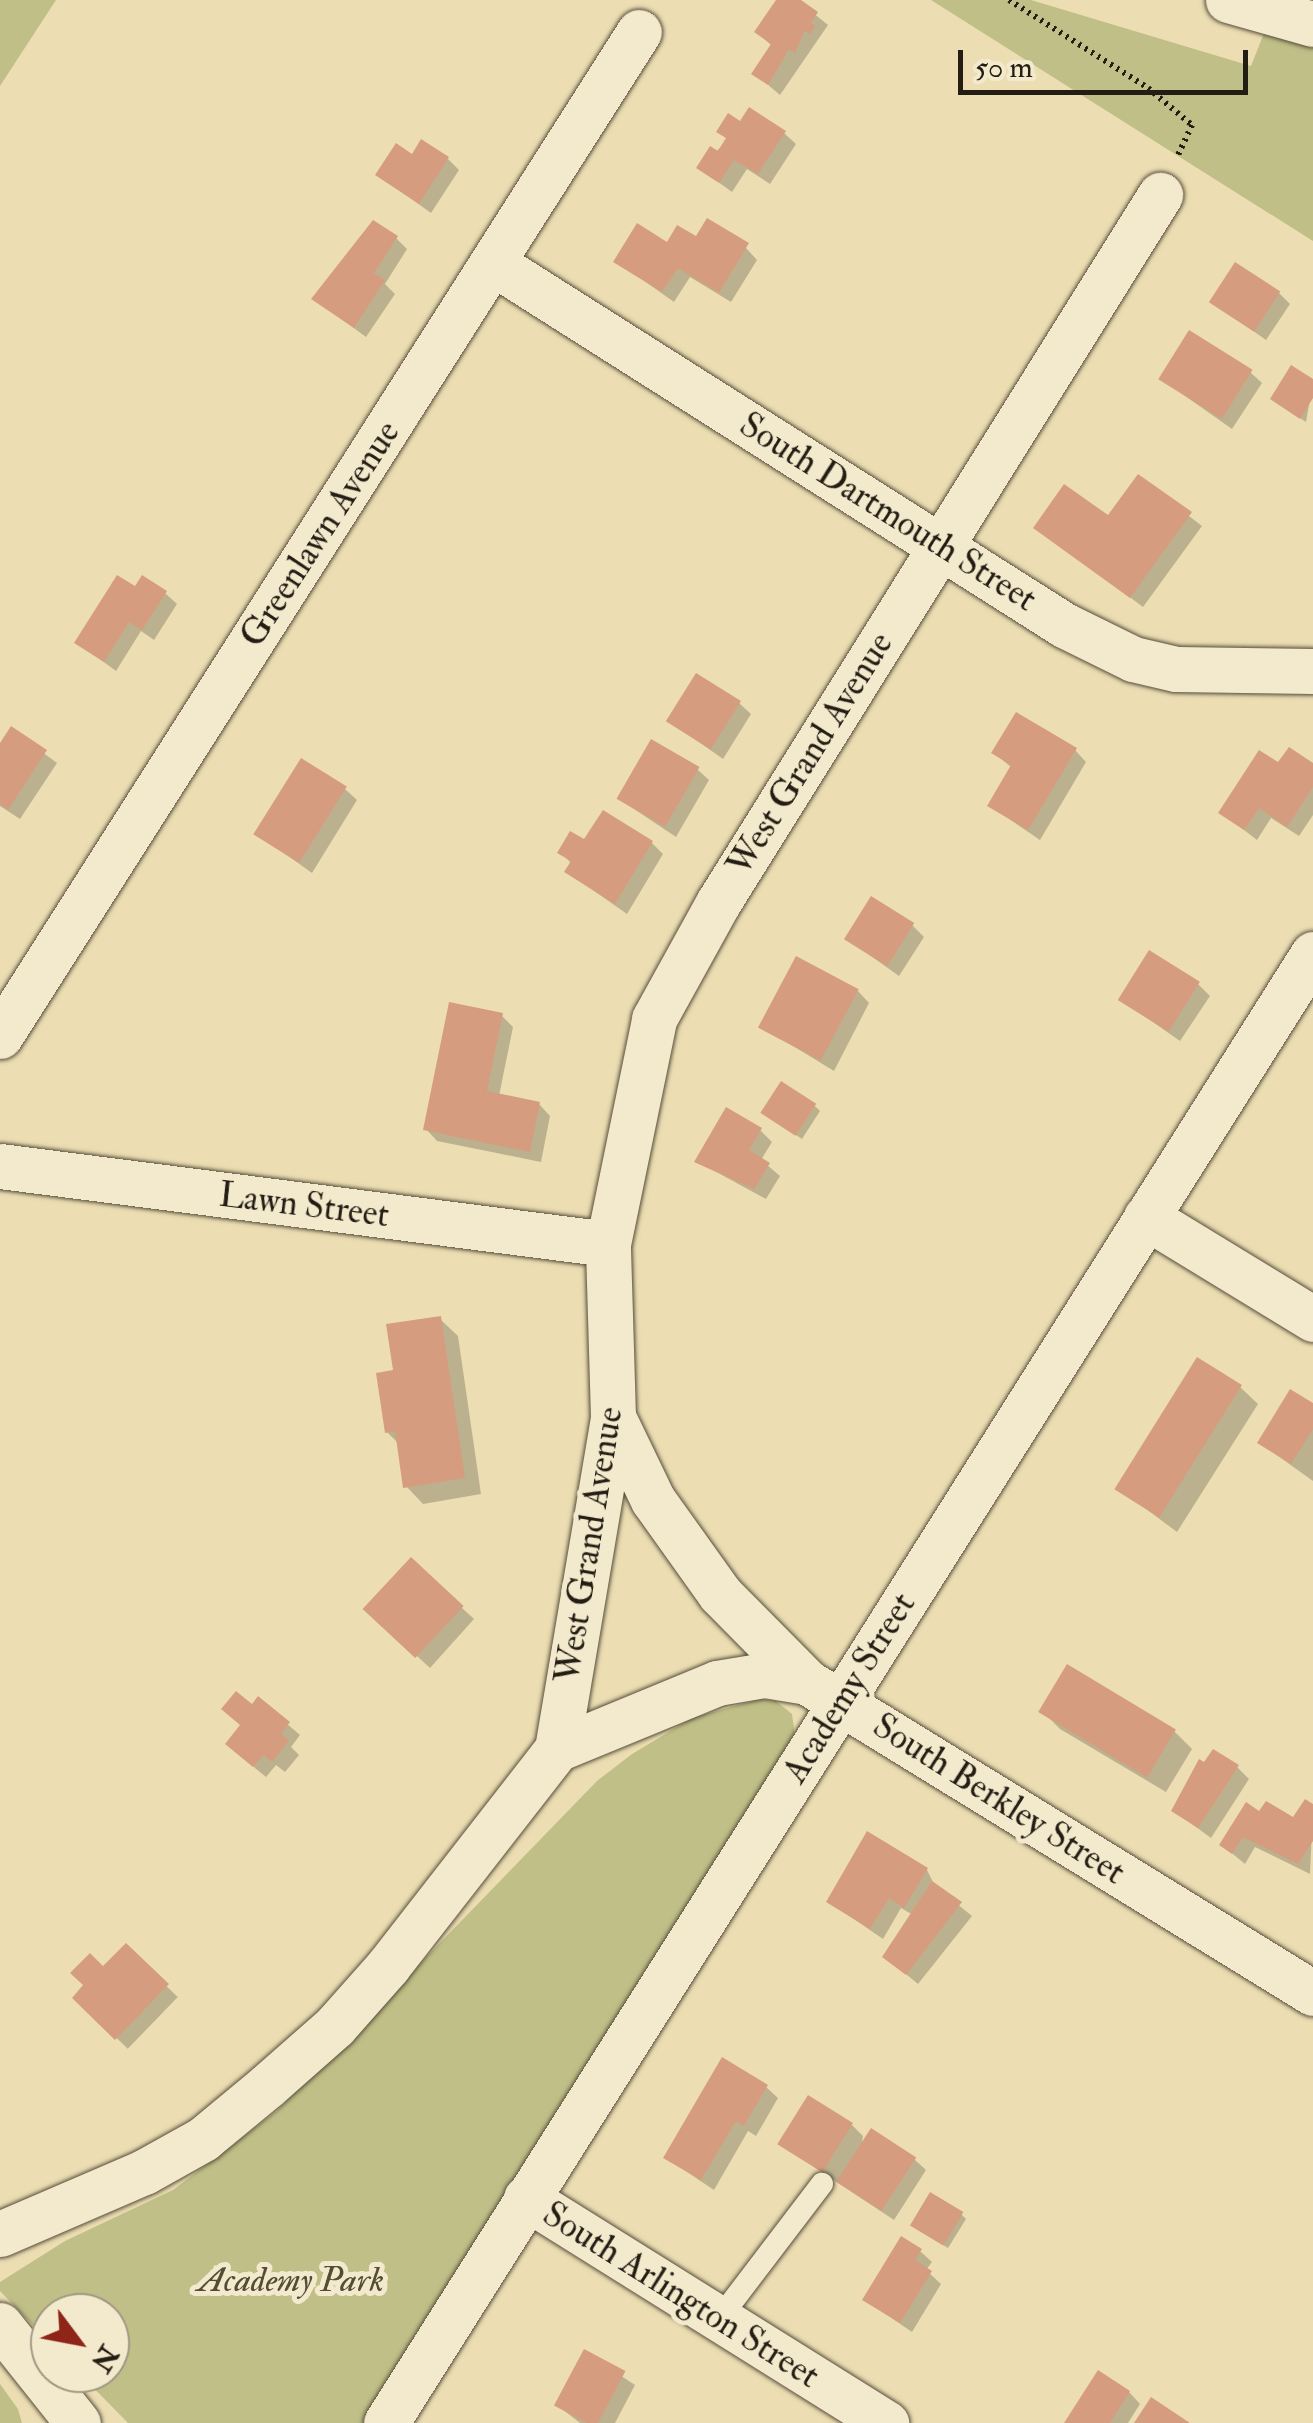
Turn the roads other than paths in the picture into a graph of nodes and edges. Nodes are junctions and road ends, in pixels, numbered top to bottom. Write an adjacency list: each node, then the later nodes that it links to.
1 (1228, 0): 2 (street)
2 (1313, 24)
3 (639, 32): 5 (street, Greenlawn Avenue)
4 (1160, 195): 6 (street, West Grand Avenue)
5 (493, 263): 6 (street, South Dartmouth Street); 9 (street, Greenlawn Avenue)
6 (940, 544): 7 (street, South Dartmouth Street); 12 (street, West Grand Avenue)
7 (1313, 671)
8 (1313, 954): 11 (street, Academy Street)
9 (0, 1036)
10 (0, 1166): 12 (street, Lawn Street)
11 (1146, 1217): 13 (street); 15 (street, Academy Street)
12 (608, 1244): 14 (street, West Grand Avenue)
13 (1313, 1318)
14 (613, 1416): 15 (street); 16 (street, West Grand Avenue)
15 (824, 1692): 16 (street, South Berkley Street); 17 (street, South Berkley Street); 19 (street, Academy Street)
16 (557, 1749): 20 (street, West Grand Avenue)
17 (1313, 1992)
18 (822, 2184): 21 (lane)
19 (526, 2198): 21 (street, South Arlington Street); 24 (street, Academy Street)
20 (0, 2234)
21 (719, 2319): 25 (street, South Arlington Street)
22 (0, 2324): 23 (street)
23 (78, 2423)
24 (386, 2423)
25 (886, 2423)

